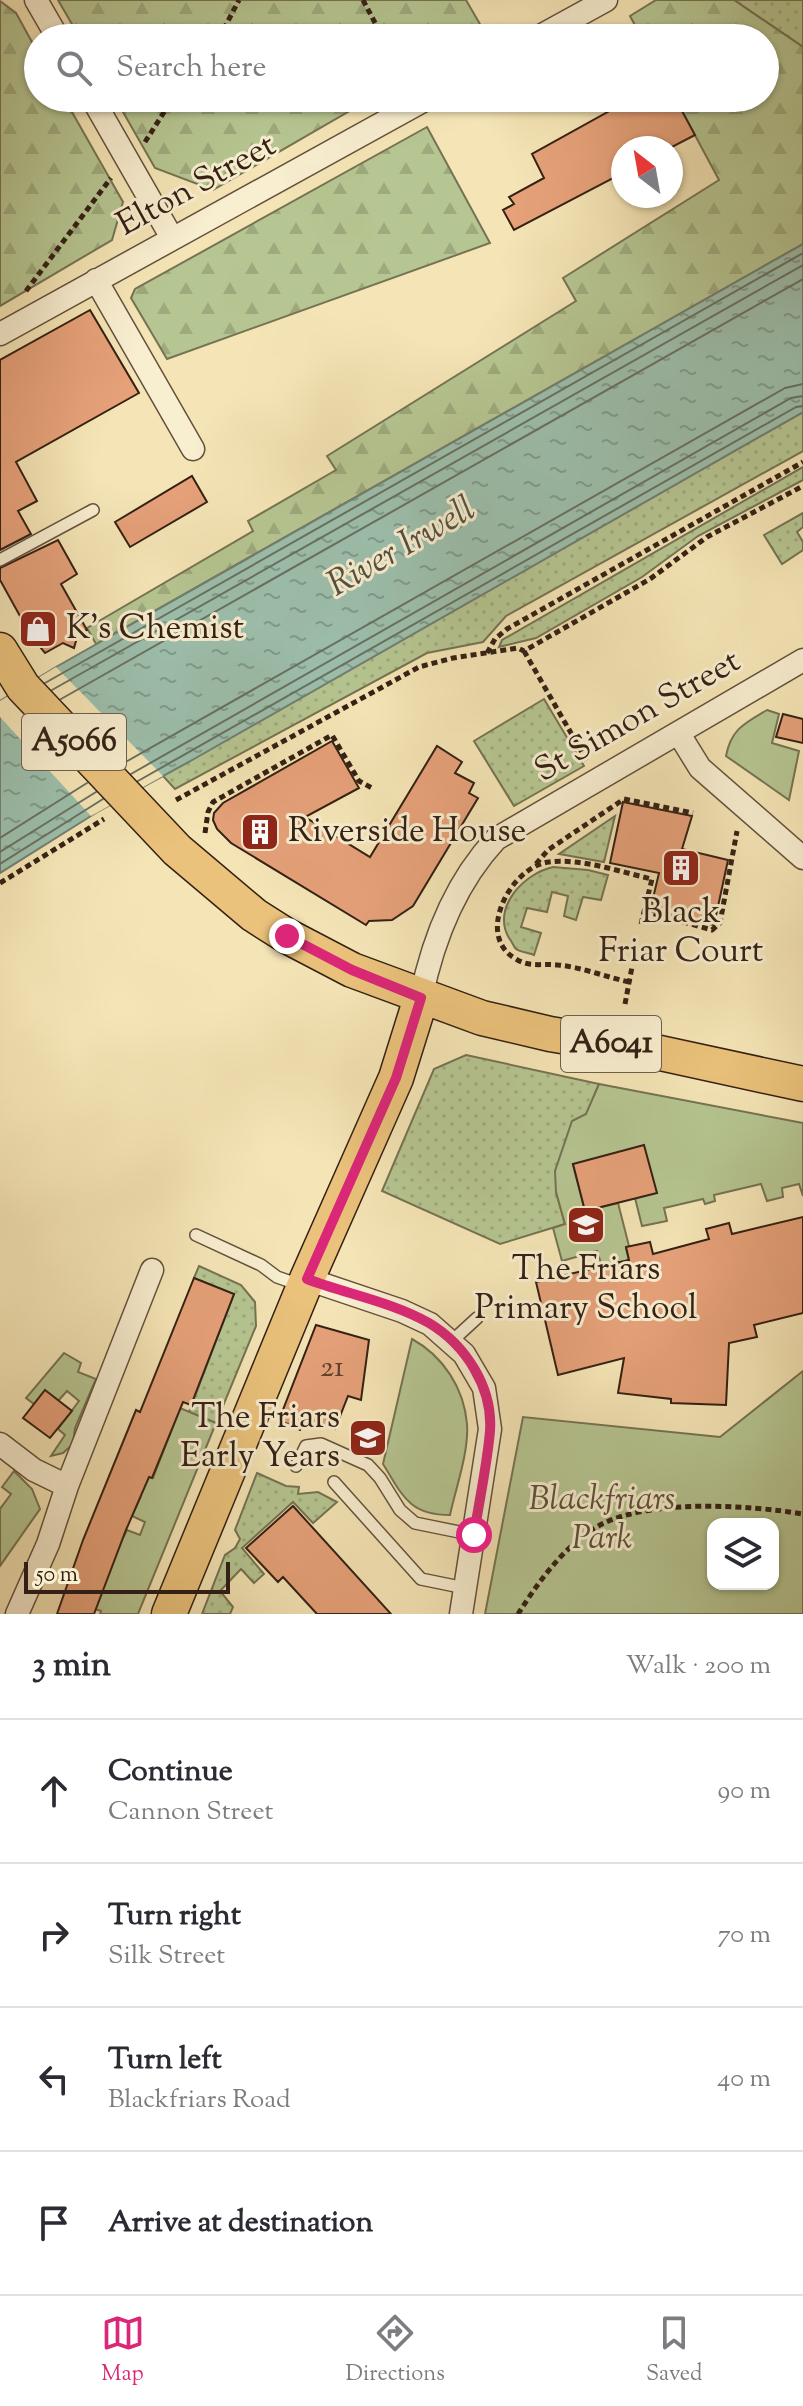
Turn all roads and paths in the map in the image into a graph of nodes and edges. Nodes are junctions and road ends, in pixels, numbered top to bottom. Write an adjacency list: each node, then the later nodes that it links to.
1 (36, 0): 5 (street)
2 (239, 0): 6 (path)
3 (363, 0): 7 (path)
4 (606, 0): 8 (street)
5 (50, 24)
6 (226, 24)
7 (376, 24)
8 (562, 24)
9 (100, 112): 12 (street)
10 (164, 112): 12 (path)
11 (402, 112): 13 (street, Elton Street)
12 (128, 160): 13 (street); 15 (path)
13 (172, 238): 14 (street, Elton Street)
14 (96, 280): 16 (street, Elton Street); 17 (street)
15 (18, 302)
16 (0, 334)
17 (193, 449)
18 (803, 462): 23 (path)
19 (803, 486): 22 (path)
20 (93, 510): 21 (lane)
21 (0, 560)
22 (524, 651): 23 (path); 27 (path)
23 (487, 653): 29 (path)
24 (803, 660): 26 (street, St Simon Street)
25 (9, 668): 30 (main road, A5066)
26 (679, 734): 27 (street, St Simon Street); 34 (street)
27 (598, 780): 41 (street, St Simon Street)
28 (372, 788): 33 (path)
29 (176, 800)
30 (115, 808): 36 (path); 41 (main road, A5066)
31 (693, 813): 35 (path)
32 (738, 822): 37 (path)
33 (205, 833)
34 (803, 858)
35 (535, 865): 37 (path); 40 (path)
36 (0, 883)
37 (644, 911): 38 (path)
38 (641, 924)
39 (632, 967): 40 (path)
40 (629, 982): 42 (path)
41 (421, 998): 43 (main road, A6041); 46 (main road)
42 (625, 1004)
43 (803, 1084)
44 (196, 1235): 46 (lane)
45 (152, 1270): 52 (street)
46 (306, 1283): 48 (street); 57 (main road)
47 (477, 1318): 48 (lane)
48 (452, 1341): 54 (street)
49 (0, 1444): 52 (street)
50 (296, 1466): 54 (lane)
51 (334, 1482): 55 (lane)
52 (67, 1486): 56 (street)
53 (803, 1514): 59 (path)
54 (474, 1535): 55 (street)
55 (465, 1588): 58 (street)
56 (17, 1614)
57 (169, 1614)
58 (461, 1614)
59 (518, 1614)

